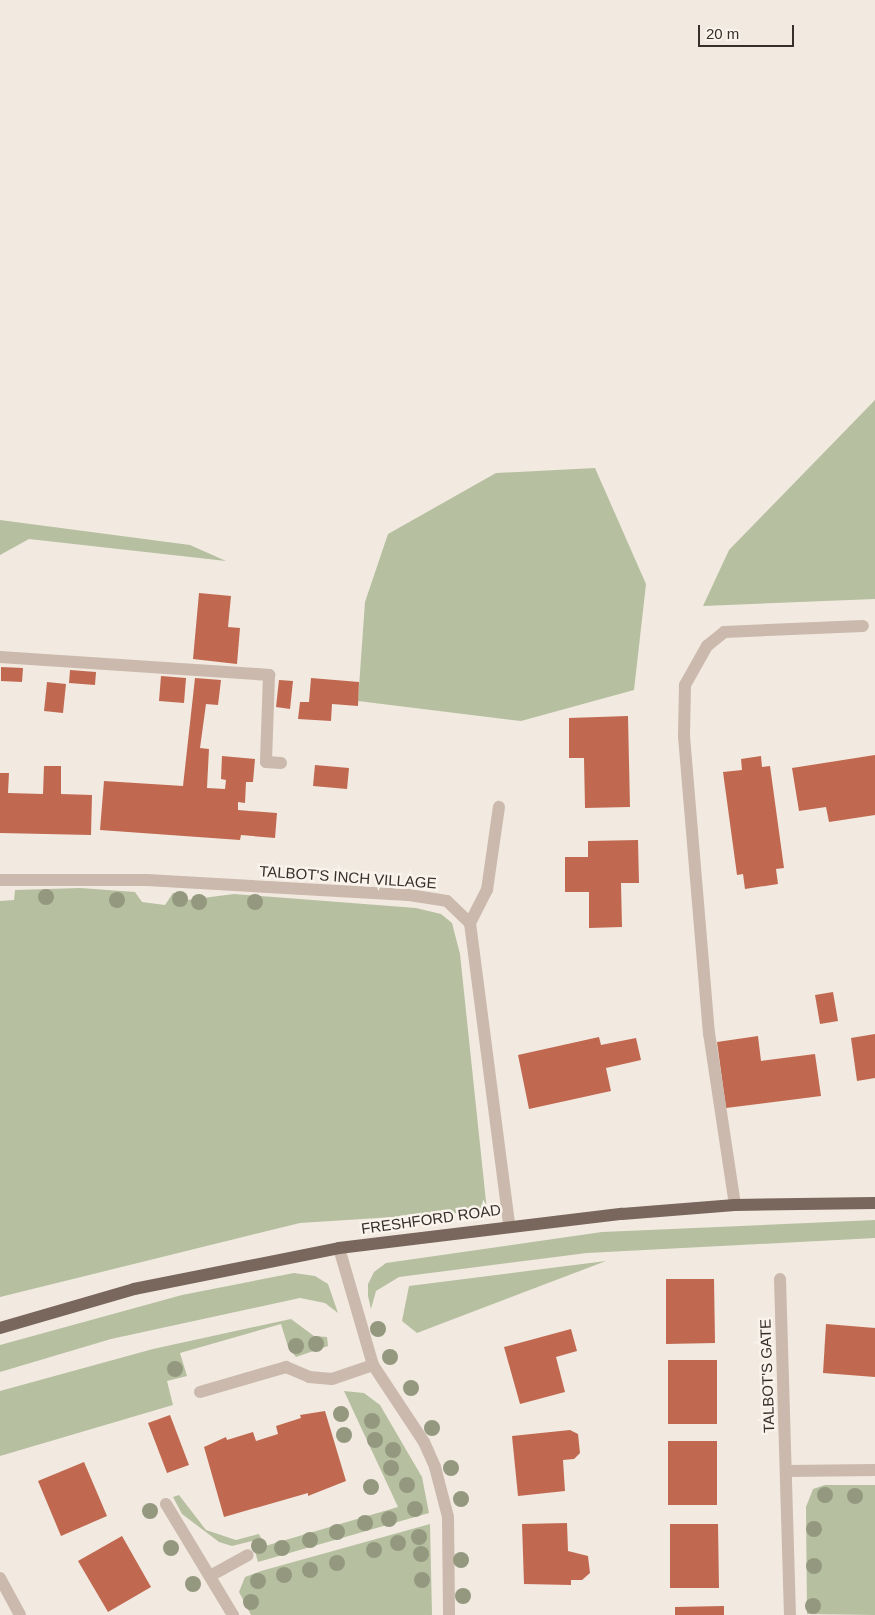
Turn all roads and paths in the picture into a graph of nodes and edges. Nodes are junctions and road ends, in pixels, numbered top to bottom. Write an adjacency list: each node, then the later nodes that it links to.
1 (864, 626): 8 (street)
2 (0, 657): 3 (street)
3 (281, 763)
4 (499, 808): 6 (street)
5 (0, 880): 6 (street, TALBOT'S INCH VILLAGE)
6 (470, 922): 9 (street)
7 (875, 1203): 8 (main road, FRESHFORD ROAD)
8 (735, 1205): 9 (main road, FRESHFORD ROAD)
9 (509, 1225): 10 (main road, FRESHFORD ROAD)
10 (339, 1248): 12 (main road, FRESHFORD ROAD); 13 (street)
11 (780, 1279): 16 (street, TALBOT'S GATE)
12 (0, 1328)
13 (373, 1365): 14 (street); 23 (street)
14 (200, 1392)
15 (875, 1470): 16 (street)
16 (787, 1471): 24 (street, TALBOT'S GATE)
17 (166, 1504): 19 (street)
18 (248, 1555): 19 (street)
19 (210, 1576): 22 (street)
20 (0, 1578): 21 (street)
21 (20, 1615)
22 (233, 1615)
23 (449, 1615)
24 (790, 1615)

